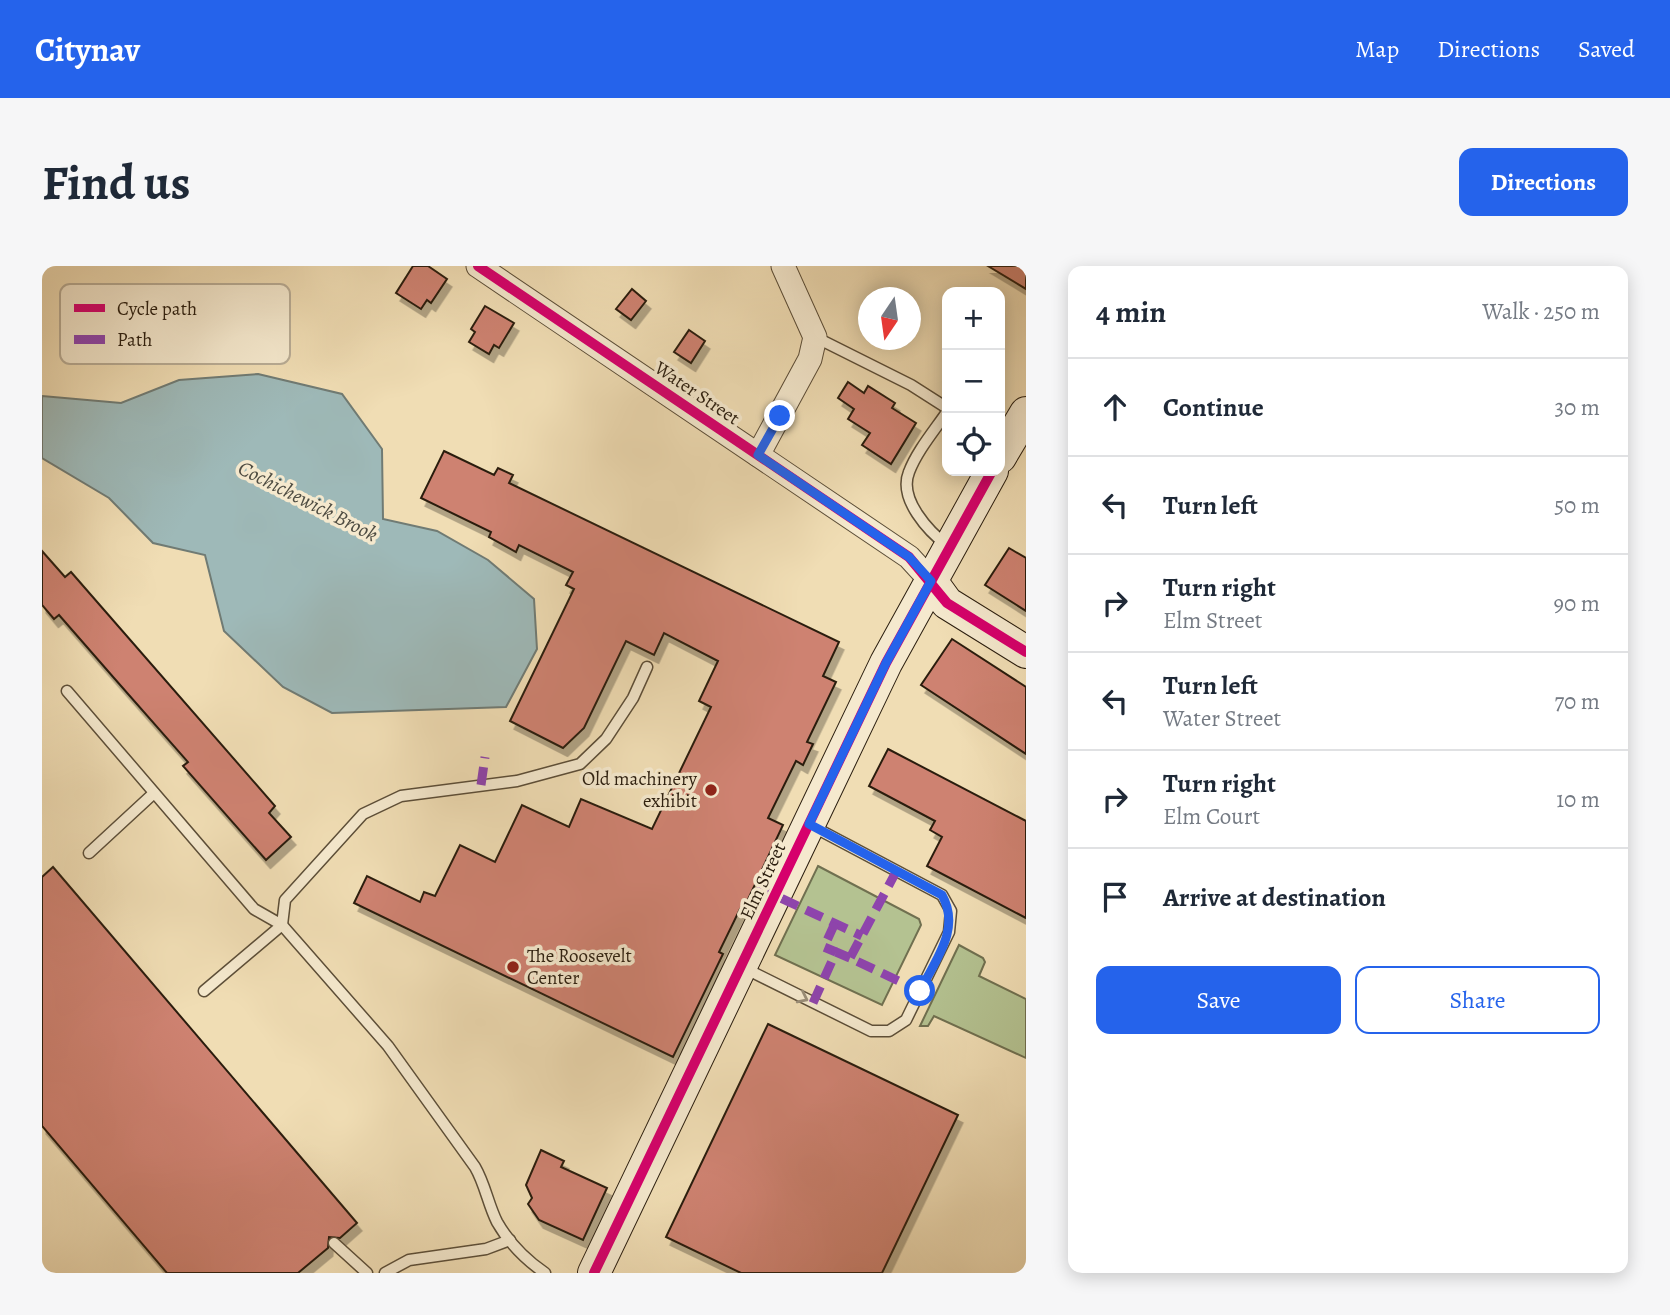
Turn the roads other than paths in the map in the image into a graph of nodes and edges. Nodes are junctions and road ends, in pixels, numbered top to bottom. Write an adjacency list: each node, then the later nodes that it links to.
1 (478, 266): 8 (street, Water Street)
2 (782, 266): 3 (street)
3 (815, 337): 4 (lane); 8 (street)
4 (942, 407)
5 (945, 413): 10 (lane)
6 (1026, 413): 7 (street, Elm Street)
7 (1005, 445)
8 (758, 455): 11 (street, Water Street)
9 (987, 476): 10 (street, Elm Street)
10 (948, 546): 11 (street, Elm Street)
11 (931, 581): 12 (street, Water Street); 16 (street, Elm Street)
12 (1026, 652)
13 (647, 667): 18 (lane)
14 (67, 691): 15 (lane)
15 (154, 793): 17 (lane); 18 (lane)
16 (809, 824): 19 (street, Elm Street); 19 (lane, one-way to 16)
17 (89, 853)
18 (282, 925): 20 (lane); 21 (lane)
19 (742, 967): 26 (street, Elm Street)
20 (204, 991)
21 (510, 1240): 24 (lane); 25 (lane)
22 (334, 1243): 23 (lane)
23 (367, 1273)
24 (385, 1273)
25 (545, 1273)
26 (594, 1273)

